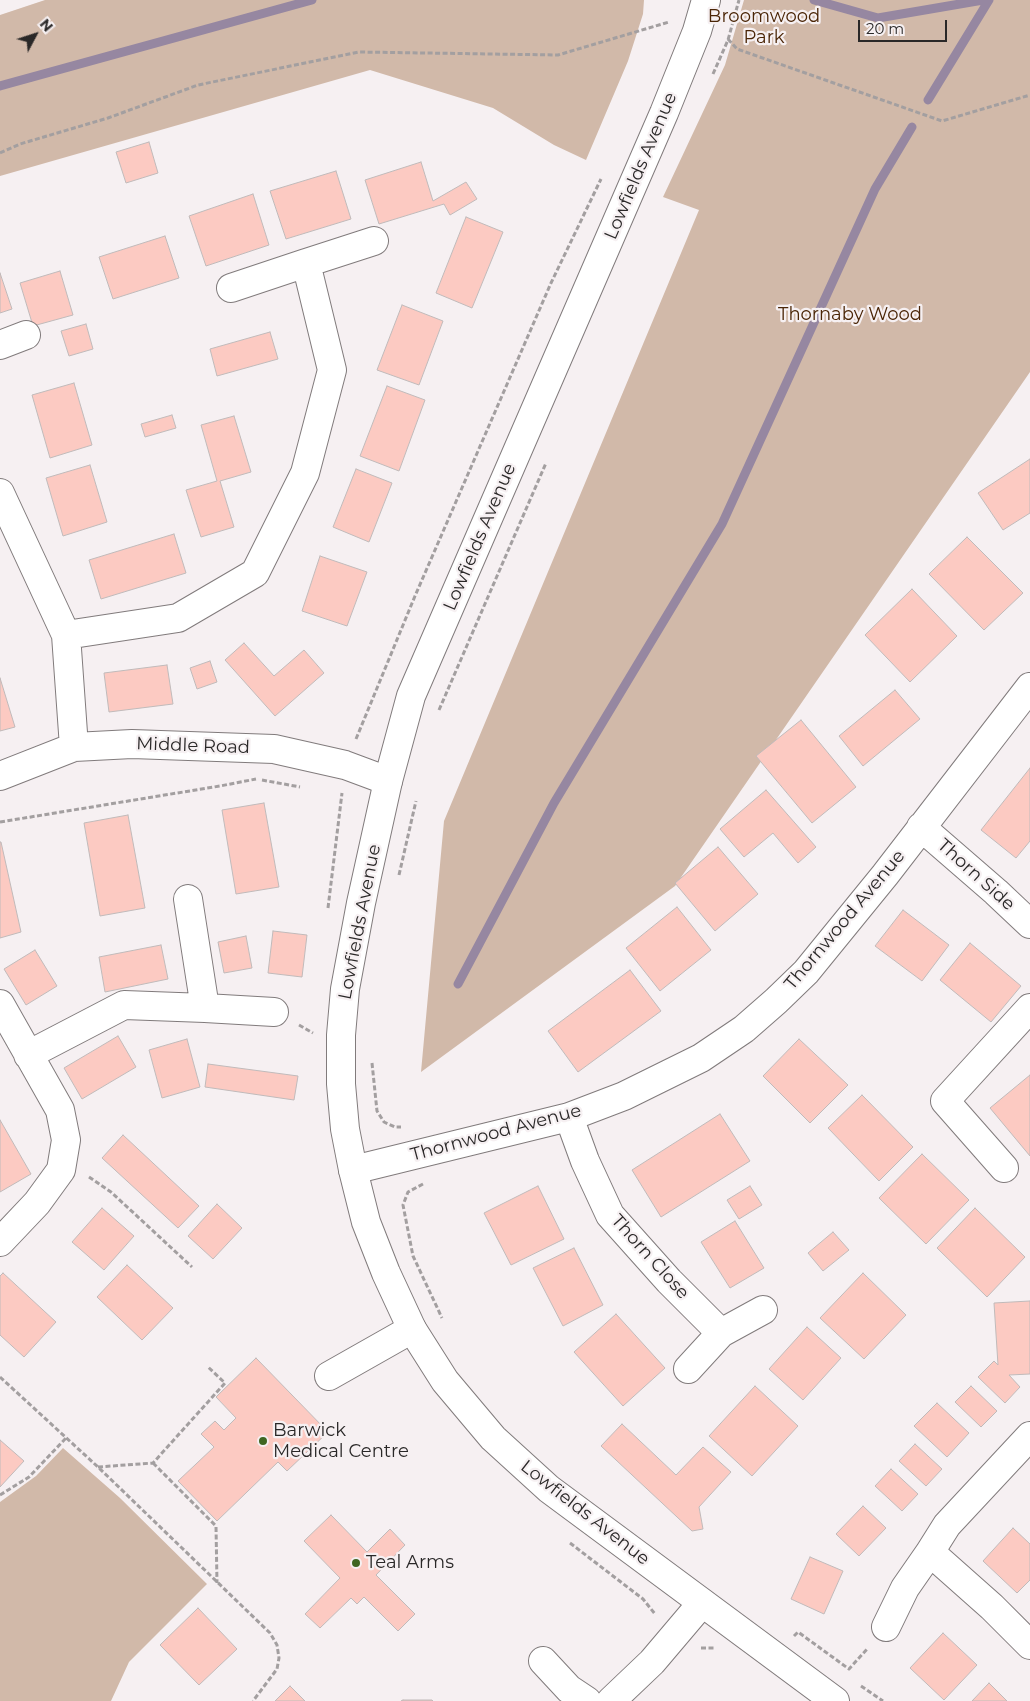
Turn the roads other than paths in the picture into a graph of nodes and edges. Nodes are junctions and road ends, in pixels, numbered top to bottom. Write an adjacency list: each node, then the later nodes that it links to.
1 (706, 0): 12 (street, Lowfields Avenue)
2 (374, 242): 3 (street)
3 (306, 263): 4 (street); 8 (street)
4 (231, 288)
5 (26, 335): 6 (street)
6 (0, 345)
7 (0, 493): 8 (street)
8 (66, 635): 10 (street)
9 (1030, 687): 13 (street, Thornwood Avenue)
10 (74, 747): 11 (street, Middle Road); 12 (street, Middle Road)
11 (0, 776)
12 (388, 781): 23 (street, Lowfields Avenue)
13 (921, 827): 15 (street, Thorn Side); 21 (street, Thornwood Avenue)
14 (188, 899): 17 (street)
15 (1030, 924)
16 (0, 1004): 20 (street)
17 (205, 1008): 19 (street); 20 (street)
18 (1030, 1008): 22 (street)
19 (274, 1012)
20 (28, 1054): 24 (street)
21 (569, 1118): 23 (street, Thornwood Avenue); 27 (street, Thorn Close)
22 (1004, 1168)
23 (353, 1170): 26 (street, Lowfields Avenue)
24 (0, 1242)
25 (763, 1310): 27 (street)
26 (412, 1329): 29 (street); 32 (street, Lowfields Avenue)
27 (721, 1333): 28 (street)
28 (688, 1369)
29 (329, 1376)
30 (1030, 1436): 31 (street)
31 (930, 1552): 33 (street); 34 (street)
32 (702, 1602): 37 (street); 38 (street, Lowfields Avenue)
33 (886, 1627)
34 (1030, 1645)
35 (543, 1661): 36 (street)
36 (586, 1701)
37 (611, 1701)
38 (835, 1701)

